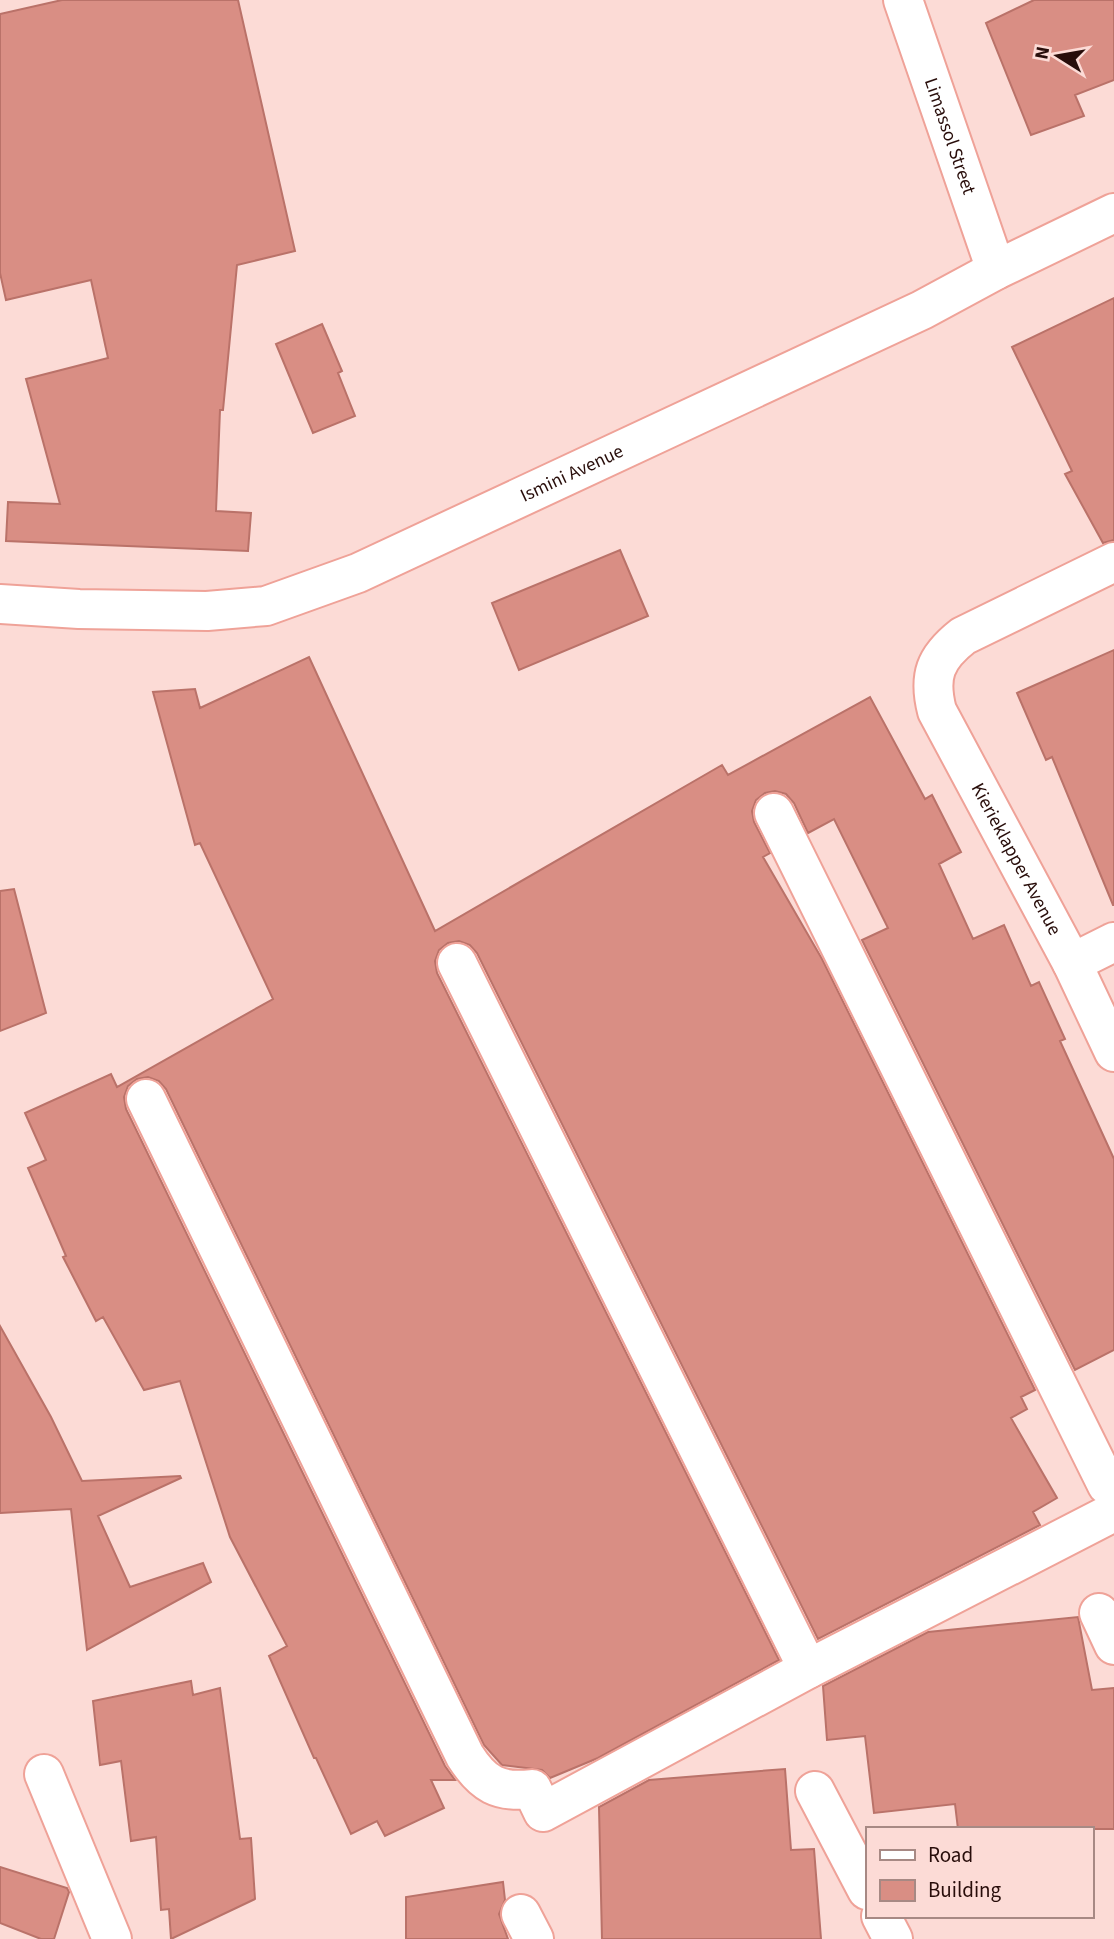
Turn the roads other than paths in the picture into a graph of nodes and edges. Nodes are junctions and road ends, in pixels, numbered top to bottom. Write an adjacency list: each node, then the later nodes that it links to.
1 (903, 0): 3 (street, Limassol Street)
2 (1114, 213): 3 (street, Ismini Avenue)
3 (996, 270): 5 (street, Ismini Avenue)
4 (1114, 562): 9 (street, Kierieklapper Avenue)
5 (0, 604)
6 (774, 813): 12 (street)
7 (1114, 942): 9 (street)
8 (457, 963): 13 (street)
9 (1072, 963): 10 (street, Kierieklapper Avenue)
10 (1114, 1052)
11 (146, 1099): 13 (street)
12 (1112, 1494): 13 (street)
13 (807, 1669)
14 (44, 1774): 18 (street)
15 (815, 1791): 16 (street)
16 (866, 1888)
17 (882, 1918): 19 (street)
18 (111, 1939)
19 (893, 1939)

